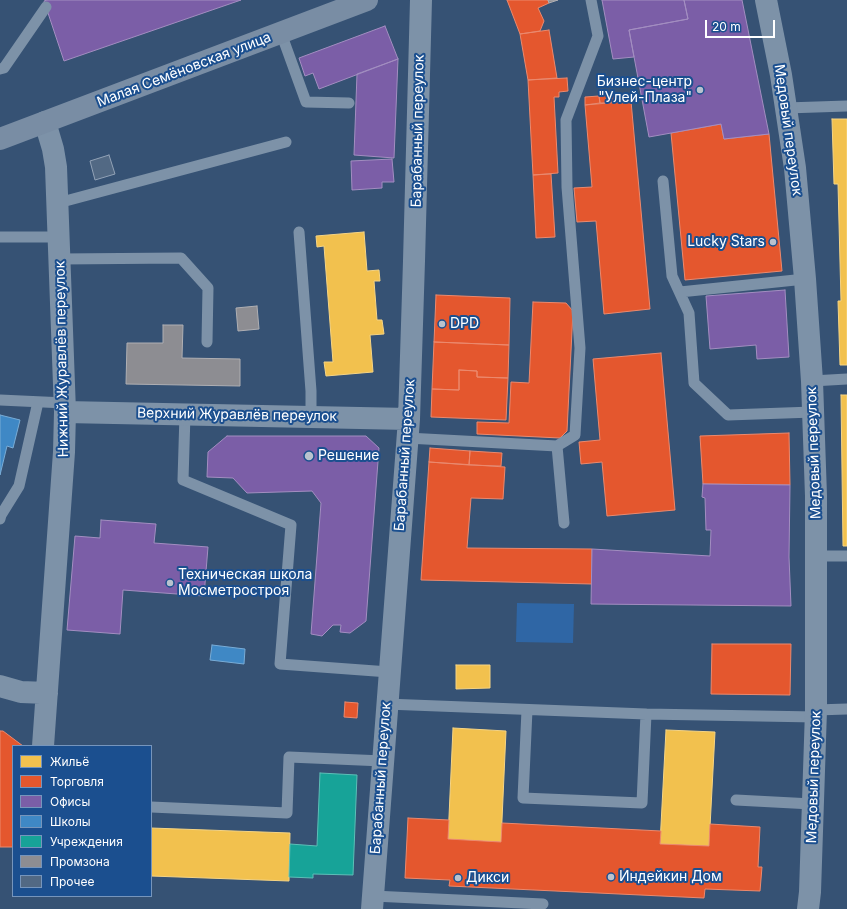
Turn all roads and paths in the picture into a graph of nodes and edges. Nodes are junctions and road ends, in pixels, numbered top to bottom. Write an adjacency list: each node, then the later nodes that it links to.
1 (367, 0): 6 (street, Малая Семёновская улица)
2 (421, 0): 31 (street, Барабанный переулок)
3 (591, 0): 32 (lane)
4 (766, 0): 10 (street, Медовый переулок)
5 (46, 7): 7 (lane)
6 (281, 33): 8 (lane); 11 (street, Малая Семёновская улица)
7 (0, 69)
8 (349, 103)
9 (847, 106): 10 (lane)
10 (786, 108): 20 (street, Медовый переулок)
11 (45, 122): 12 (street, Малая Семёновская улица); 15 (street, Нижний Журавлёв переулок)
12 (0, 140)
13 (286, 142): 15 (lane)
14 (663, 181): 21 (lane)
15 (58, 202): 18 (street, Нижний Журавлёв переулок)
16 (299, 232): 30 (lane)
17 (0, 237): 18 (lane)
18 (59, 237): 19 (street, Нижний Журавлёв переулок)
19 (60, 259): 22 (lane); 27 (street, Нижний Журавлёв переулок)
20 (805, 279): 21 (lane); 24 (street, Медовый переулок)
21 (680, 292): 28 (lane)
22 (207, 342)
23 (847, 380): 24 (lane)
24 (812, 381): 28 (street, Медовый переулок)
25 (0, 400): 26 (lane)
26 (38, 402): 27 (lane); 33 (lane)
27 (65, 408): 29 (street, Верхний Журавлёв переулок); 39 (street, Нижний Журавлёв переулок)
28 (813, 412): 35 (street, Медовый переулок)
29 (185, 414): 30 (street, Верхний Журавлёв переулок); 37 (lane)
30 (311, 417): 31 (street, Верхний Журавлёв переулок)
31 (408, 428): 32 (lane); 37 (street, Барабанный переулок)
32 (557, 446): 34 (lane)
33 (0, 519)
34 (564, 523)
35 (816, 556): 36 (lane); 44 (street, Медовый переулок)
36 (847, 556)
37 (389, 672): 40 (street, Барабанный переулок)
38 (0, 686): 39 (street)
39 (46, 693): 45 (street, Нижний Журавлёв переулок)
40 (386, 704): 42 (lane); 46 (street, Барабанный переулок)
41 (847, 709): 44 (lane)
42 (527, 710): 43 (lane); 43 (lane)
43 (646, 714): 44 (lane)
44 (816, 714): 48 (street, Медовый переулок)
45 (43, 745)
46 (383, 761): 49 (lane); 50 (street, Барабанный переулок)
47 (736, 800): 48 (lane)
48 (812, 804): 52 (street, Медовый переулок)
49 (152, 807)
50 (372, 902): 51 (lane)
51 (543, 904)
52 (808, 909)

